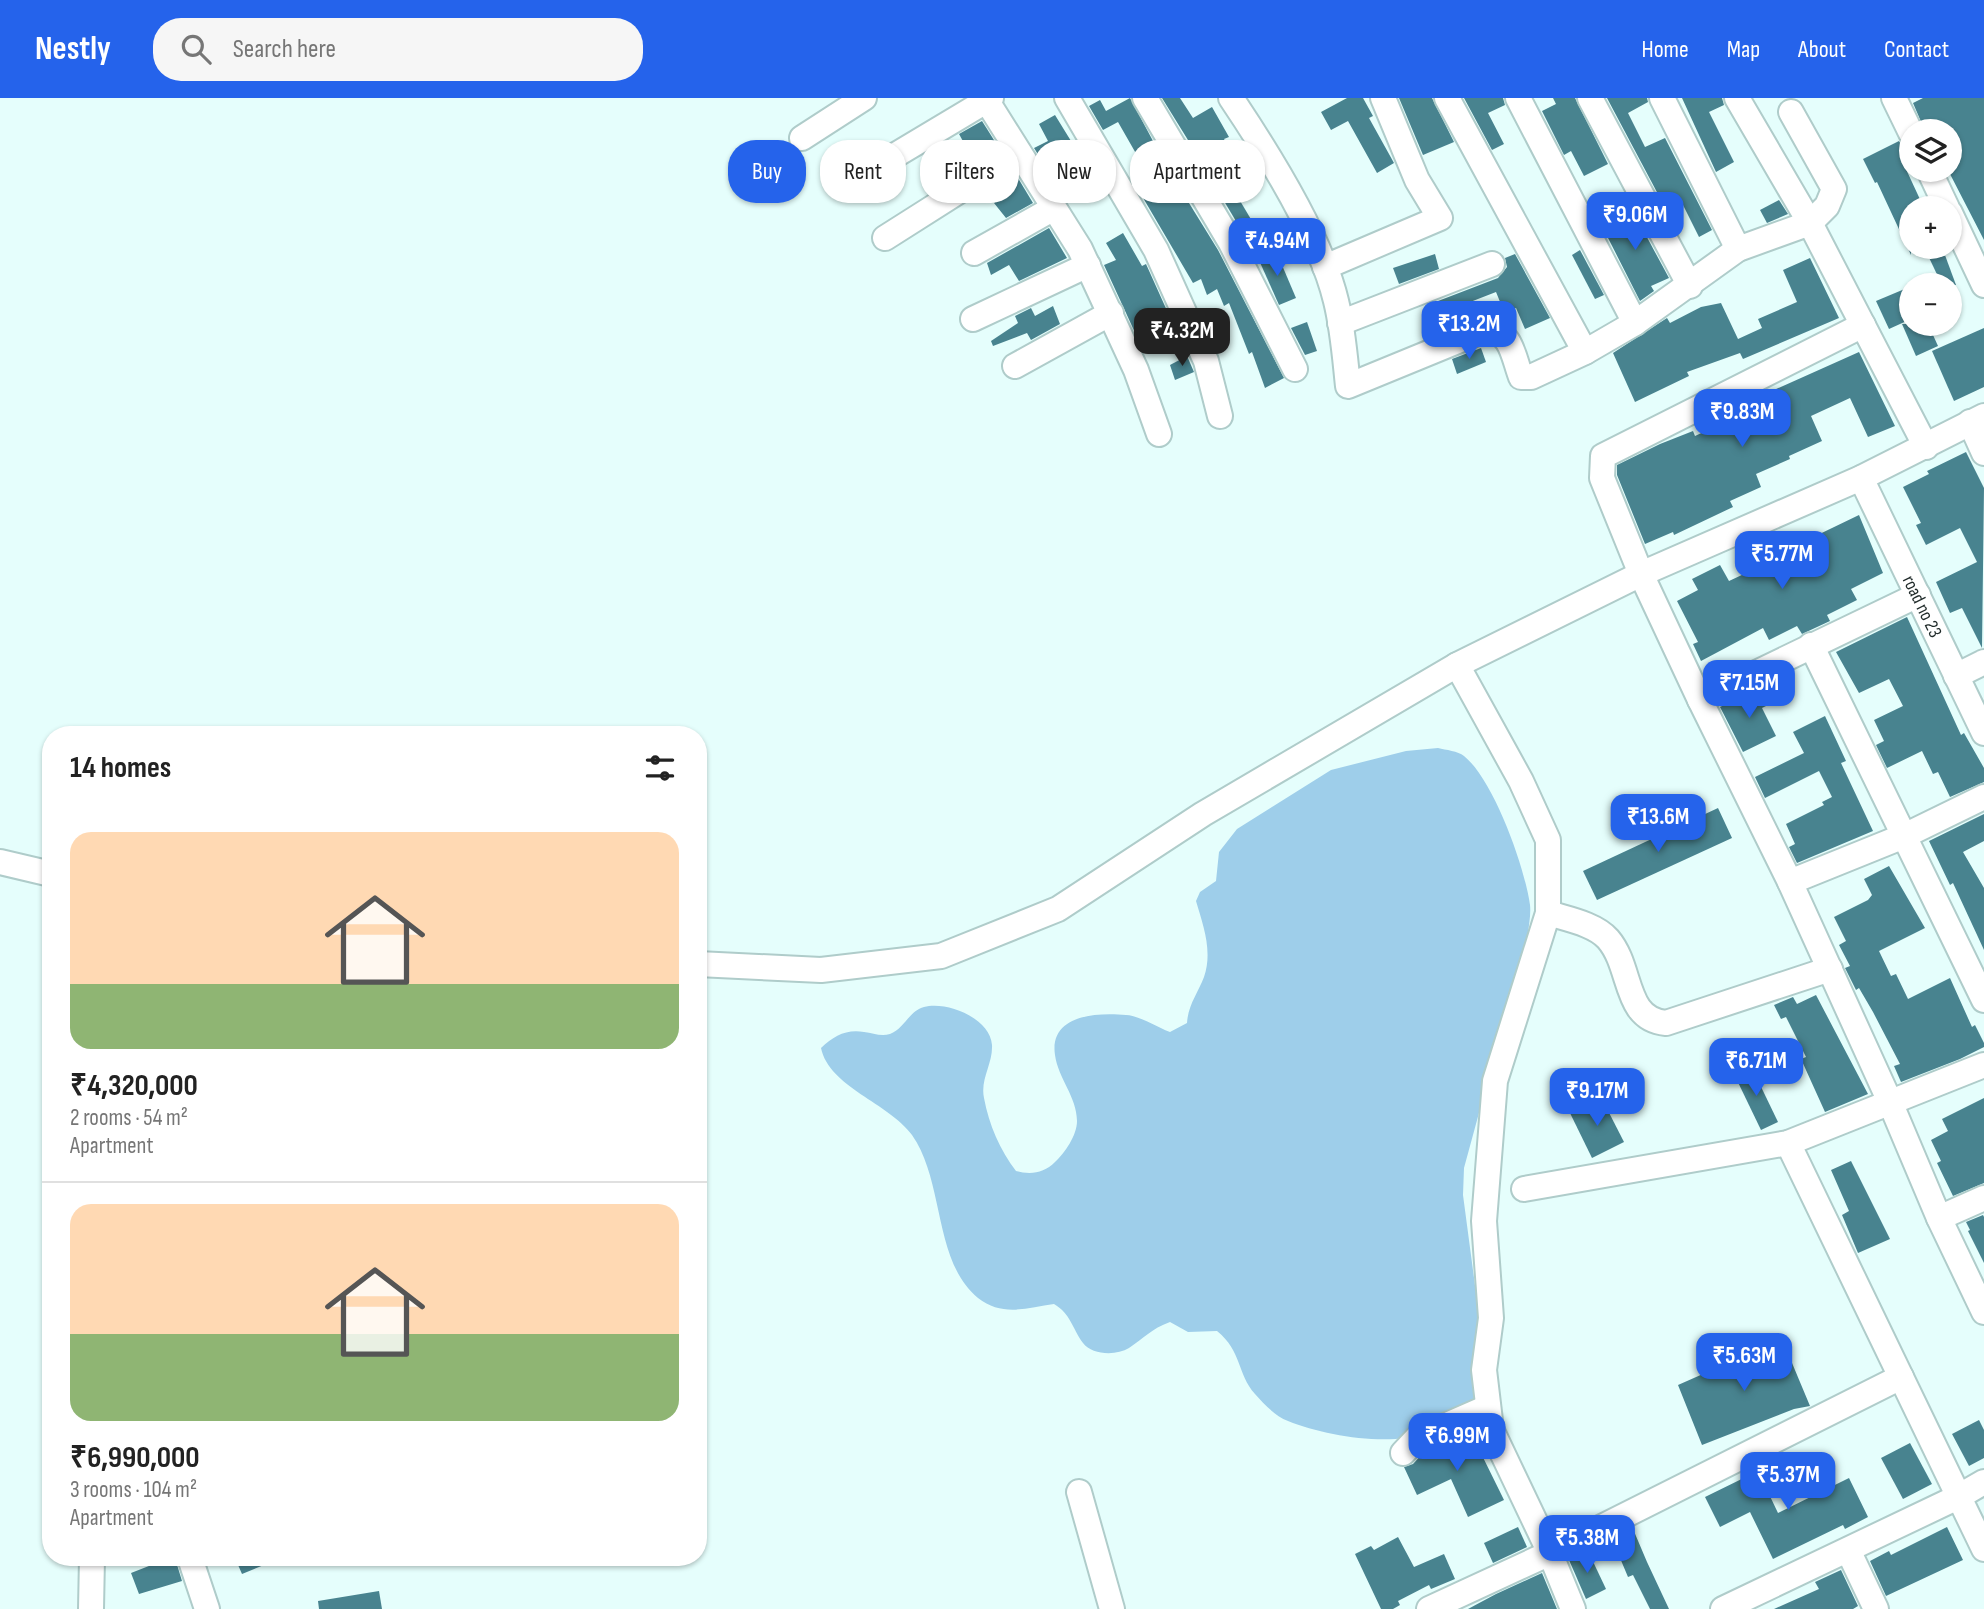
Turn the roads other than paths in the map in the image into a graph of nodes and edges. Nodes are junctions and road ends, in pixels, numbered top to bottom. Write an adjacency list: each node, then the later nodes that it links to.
1 (864, 98): 15 (street)
2 (1067, 98): 39 (street)
3 (1145, 98): 38 (street)
4 (1231, 98): 28 (street)
5 (1383, 98): 28 (street)
6 (1447, 98): 36 (street)
7 (1518, 98): 34 (street)
8 (1590, 98): 30 (street)
9 (1662, 98): 24 (street)
10 (1737, 98): 21 (street)
11 (1894, 98): 14 (street)
12 (988, 99): 16 (street); 17 (street)
13 (1791, 112): 21 (street)
14 (1904, 119)
15 (802, 138)
16 (1012, 140)
17 (906, 149)
18 (1019, 153): 20 (street)
19 (940, 203): 22 (street)
20 (1054, 208): 25 (street); 27 (street)
21 (1810, 223): 24 (street); 35 (street)
22 (885, 238)
23 (1962, 238): 29 (street)
24 (1738, 249): 30 (street)
25 (974, 253)
26 (1492, 264): 33 (street)
27 (1088, 265): 31 (street); 32 (street)
28 (1325, 267): 33 (street)
29 (1984, 285)
30 (1690, 286): 34 (street)
31 (1111, 313): 37 (street); 41 (street)
32 (973, 319)
33 (1340, 323): 36 (street)
34 (1635, 323): 36 (street)
35 (1863, 325): 42 (street); 45 (street)
36 (1585, 352)
37 (1015, 366)
38 (1295, 369)
39 (1220, 416)
40 (1977, 419): 42 (street); 43 (street)
41 (1158, 434)
42 (1926, 447): 44 (street)
43 (1984, 453)
44 (1861, 478): 45 (street); 46 (street, road no 23)
45 (1641, 574): 49 (street); 51 (street)
46 (1917, 595): 47 (street); 50 (street, road no 23)
47 (1811, 645): 51 (street); 54 (street)
48 (1984, 663): 50 (street)
49 (1457, 666): 58 (street); 59 (street)
50 (1956, 676): 52 (street, road no 23)
51 (1700, 700): 57 (street)
52 (1984, 733)
53 (1984, 797): 54 (street)
54 (1904, 836): 57 (street); 61 (street)
55 (0, 862): 56 (street)
56 (42, 872)
57 (1790, 882): 60 (street)
58 (1548, 913): 60 (street); 70 (street)
59 (707, 964)
60 (1830, 969): 63 (street)
61 (1984, 1000)
62 (1984, 1065): 63 (street)
63 (1890, 1102): 64 (street); 67 (street)
64 (1787, 1143): 65 (street); 69 (street)
65 (1524, 1189)
66 (1984, 1198): 67 (street)
67 (1939, 1218): 68 (street)
68 (1984, 1312)
69 (1901, 1377): 74 (street); 77 (street)
70 (1488, 1407): 71 (street); 77 (street)
71 (1404, 1453)
72 (1984, 1482): 74 (street)
73 (1079, 1492): 83 (street)
74 (1958, 1497): 75 (street); 76 (street)
75 (1984, 1549)
76 (1848, 1550): 80 (street); 86 (street)
77 (1550, 1553): 84 (street); 85 (street)
78 (92, 1566): 81 (street)
79 (193, 1566): 82 (street)
80 (1739, 1606)
81 (91, 1609)
82 (207, 1609)
83 (1112, 1609)
84 (1429, 1609)
85 (1573, 1609)
86 (1875, 1609)

